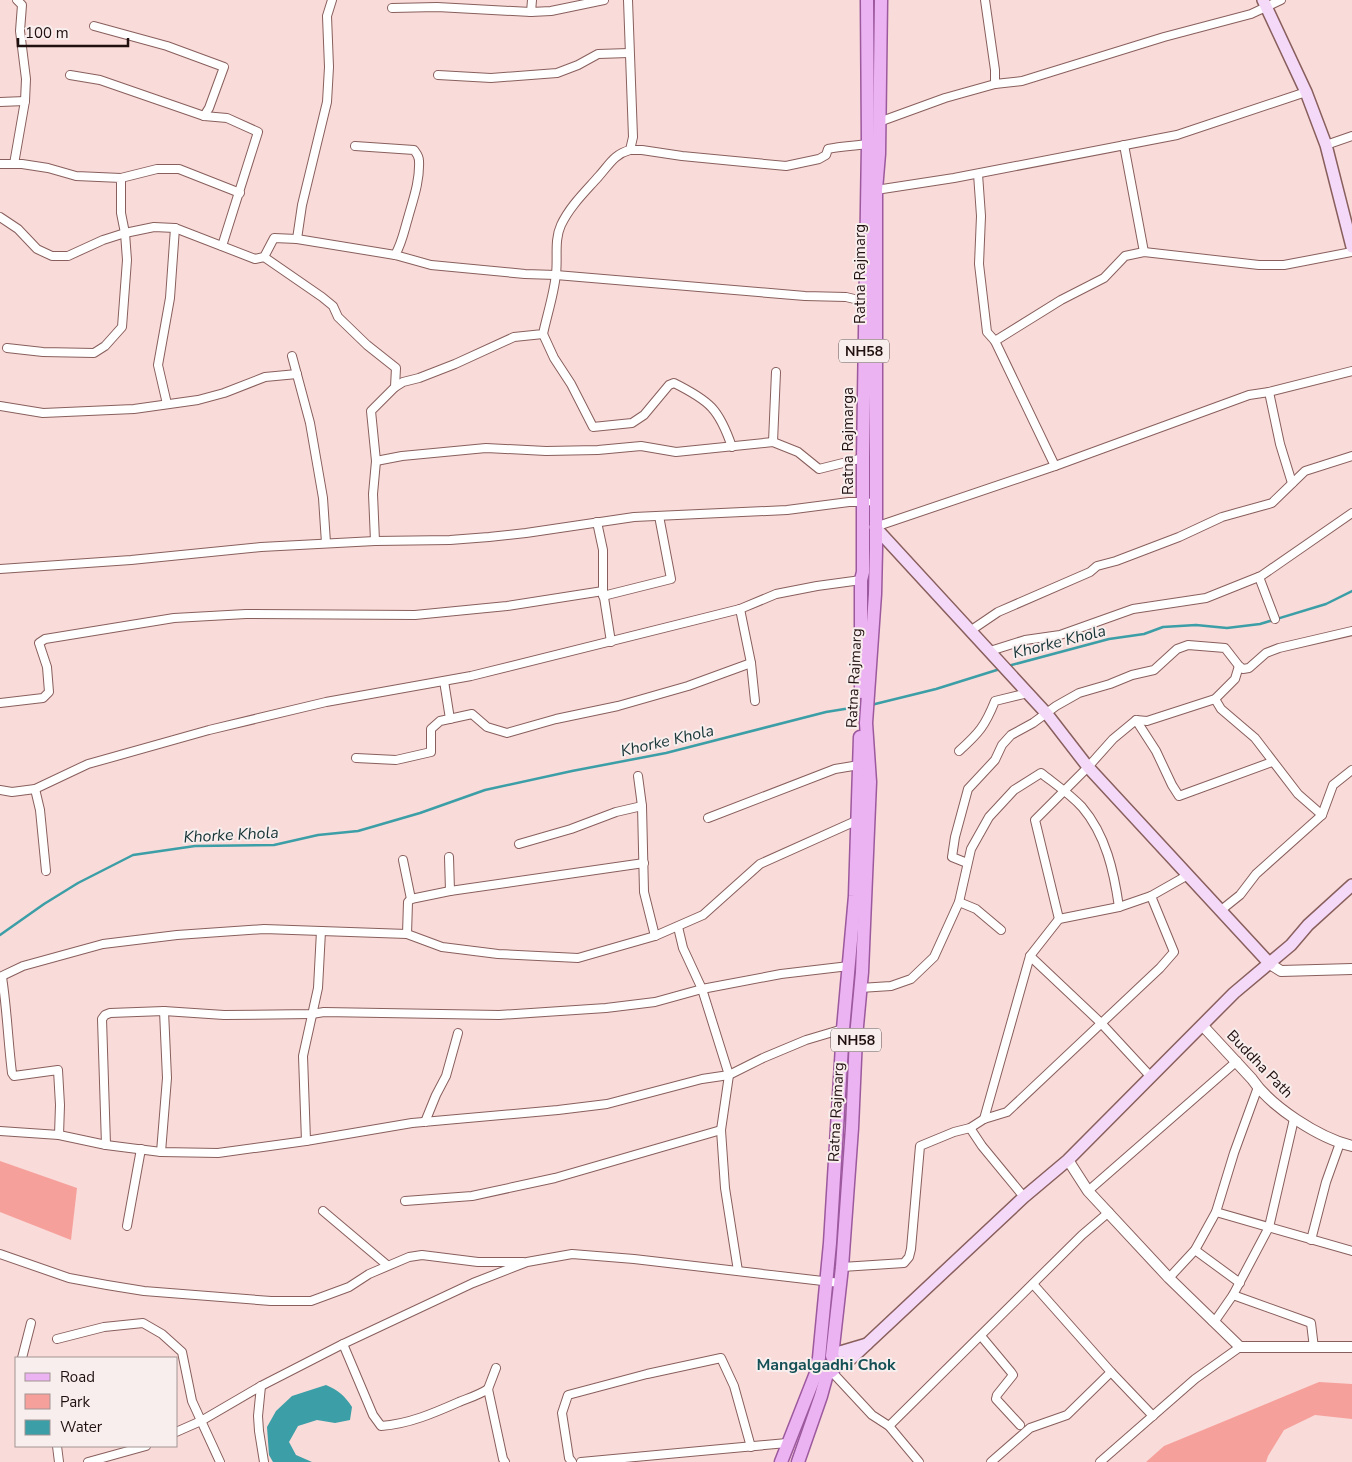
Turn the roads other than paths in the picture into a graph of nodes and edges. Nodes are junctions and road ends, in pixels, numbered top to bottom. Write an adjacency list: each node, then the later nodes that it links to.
1 (17, 0): 19 (street)
2 (332, 0): 38 (street)
3 (532, 0): 12 (street)
4 (604, 0): 12 (street)
5 (628, 0): 14 (street)
6 (867, 0): 28 (main road, Ratna Rajmarga / NH58)
7 (881, 0): 22 (main road, Ratna Rajmarg / NH58)
8 (985, 0): 17 (street)
9 (1281, 0): 10 (street)
10 (1264, 4): 17 (street); 18 (main road)
11 (392, 8): 12 (street)
12 (531, 12)
13 (94, 26): 21 (street)
14 (629, 53): 16 (street); 27 (street)
15 (70, 75): 21 (street)
16 (438, 75)
17 (996, 84): 22 (street)
18 (1306, 92): 24 (street); 25 (main road)
19 (25, 101): 20 (street); 30 (street)
20 (0, 102)
21 (204, 116): 34 (street)
22 (879, 122): 28 (main road, Ratna Rajmarg / NH58)
23 (1352, 136): 25 (street)
24 (1124, 145): 31 (street); 41 (street)
25 (1326, 145): 40 (main road)
26 (354, 146): 43 (street)
27 (630, 150): 28 (street); 45 (street)
28 (872, 151): 33 (main road, Ratna Rajmarg / NH58); 46 (main road, Ratna Rajmarga / NH58)
29 (0, 164): 30 (street)
30 (14, 164): 32 (street)
31 (978, 174): 33 (street); 48 (street)
32 (121, 178): 34 (street); 37 (street)
33 (876, 190): 46 (main road, Ratna Rajmarg / NH58)
34 (240, 193): 39 (street)
35 (0, 217): 37 (street)
36 (175, 228): 37 (street); 39 (street); 56 (street)
37 (125, 233): 49 (street)
38 (297, 239): 43 (street); 44 (street)
39 (222, 246): 44 (street)
40 (1352, 247)
41 (1144, 252): 42 (street); 48 (street)
42 (1352, 252)
43 (395, 255): 45 (street)
44 (264, 257): 54 (street)
45 (556, 274): 46 (street); 47 (street)
46 (870, 302): 61 (main road, Ratna Rajmarga / NH58); 65 (main road, Ratna Rajmarg / NH58)
47 (543, 334): 54 (street); 59 (street)
48 (995, 341): 63 (street)
49 (6, 348)
50 (292, 356): 53 (street)
51 (1352, 371): 55 (street)
52 (776, 372): 58 (street)
53 (297, 374): 56 (street); 71 (street)
54 (395, 387): 62 (street)
55 (1269, 392): 63 (street); 64 (street)
56 (167, 404): 57 (street)
57 (0, 406)
58 (773, 442): 59 (street); 61 (street)
59 (732, 447): 62 (street)
60 (1352, 456): 64 (street)
61 (862, 458): 65 (main road, Ratna Rajmarga / NH58)
62 (376, 461): 70 (street)
63 (1055, 466): 69 (street)
64 (1292, 483): 79 (street)
65 (870, 502): 67 (street); 69 (main road, Ratna Rajmarg / NH58); 72 (main road, Ratna Rajmarga / NH58)
66 (1352, 513): 74 (street)
67 (659, 516): 68 (street); 76 (street)
68 (597, 522): 70 (street); 76 (street)
69 (875, 527): 72 (main road, Ratna Rajmarg / NH58); 79 (main road)
70 (375, 541): 71 (street)
71 (326, 543): 73 (street)
72 (869, 550): 75 (main road, Ratna Rajmarga / NH58); 89 (main road, Ratna Rajmarg / NH58)
73 (0, 570)
74 (1259, 577): 78 (street); 82 (street)
75 (861, 580): 77 (street); 89 (main road, Ratna Rajmarga / NH58)
76 (603, 594): 81 (street); 90 (street)
77 (740, 609): 81 (street); 83 (street)
78 (1275, 619)
79 (970, 631): 82 (main road)
80 (1352, 631): 84 (street)
81 (611, 642): 85 (street)
82 (990, 651): 86 (main road)
83 (751, 663): 88 (street); 92 (street)
84 (1239, 666): 87 (street); 91 (street)
85 (444, 680): 92 (street); 102 (street)
86 (1028, 693): 91 (main road); 95 (street)
87 (1215, 699): 93 (street); 97 (street)
88 (755, 701)
89 (865, 701): 94 (main road, Ratna Rajmarg / NH58)
90 (0, 703)
91 (1047, 714): 99 (main road); 113 (street)
92 (450, 719): 96 (street)
93 (1136, 720): 97 (street); 99 (street)
94 (863, 726): 98 (main road, Ratna Rajmarg / NH58); 134 (main road, Ratna Rajmarg / NH58)
95 (959, 751)
96 (356, 758)
97 (1272, 762): 106 (street)
98 (859, 765): 107 (street); 108 (main road, Ratna Rajmarg / NH58)
99 (1088, 767): 104 (street); 115 (main road)
100 (1352, 770): 106 (street)
101 (638, 776): 105 (street)
102 (35, 789): 103 (street); 114 (street)
103 (0, 790)
104 (1064, 790): 113 (street); 121 (street); 123 (street)
105 (642, 806): 109 (street); 112 (street)
106 (1322, 815): 122 (street)
107 (708, 818)
108 (858, 820): 124 (street); 131 (main road, Ratna Rajmarg / NH58)
109 (518, 844)
110 (449, 857): 117 (street)
111 (402, 860): 119 (street)
112 (644, 863): 117 (street); 128 (street)
113 (966, 863): 120 (street)
114 (46, 871)
115 (1188, 875): 118 (street); 122 (main road)
116 (1352, 885): 130 (main road)
117 (450, 891): 119 (street)
118 (1151, 896): 121 (street); 138 (street)
119 (411, 899): 127 (street)
120 (958, 902): 125 (street); 134 (street)
121 (1119, 907): 123 (street)
122 (1220, 912): 130 (main road)
123 (1059, 919): 129 (street)
124 (678, 927): 128 (street); 135 (street)
125 (1001, 930)
126 (321, 931): 127 (street); 133 (street); 137 (street)
127 (407, 934): 128 (street)
128 (655, 936)
129 (1030, 956): 138 (street); 146 (street)
130 (1270, 964): 132 (street); 139 (main road)
131 (849, 966): 135 (street); 140 (main road, Ratna Rajmarg / NH58)
132 (1352, 969)
133 (1, 977): 152 (street)
134 (860, 988): 174 (main road, Ratna Rajmarg / NH58)
135 (702, 989): 137 (street); 143 (street)
136 (164, 1011): 137 (street); 155 (street); 158 (street)
137 (312, 1014): 153 (street)
138 (1101, 1023): 144 (street); 146 (street)
139 (1203, 1026): 142 (street, Buddha Path); 144 (main road)
140 (843, 1029): 143 (street); 177 (main road, Ratna Rajmarg / NH58)
141 (458, 1033): 148 (street)
142 (1237, 1061): 145 (street, Buddha Path); 160 (street)
143 (729, 1075): 148 (street); 150 (street)
144 (1151, 1077): 159 (main road)
145 (1258, 1087): 147 (street, Buddha Path); 165 (street)
146 (984, 1119): 149 (street)
147 (1294, 1119): 154 (street, Buddha Path); 167 (street)
148 (425, 1122): 153 (street)
149 (970, 1128): 161 (street); 174 (street)
150 (721, 1130): 162 (street); 175 (street)
151 (0, 1131): 152 (street)
152 (59, 1135): 155 (street)
153 (306, 1141): 158 (street)
154 (1340, 1143): 156 (street, Buddha Path); 168 (street)
155 (106, 1145): 157 (street)
156 (1352, 1146)
157 (141, 1149): 158 (street); 166 (street)
158 (161, 1152)
159 (1068, 1160): 160 (street); 161 (main road)
160 (1088, 1191): 164 (street)
161 (1024, 1196): 191 (main road)
162 (405, 1201)
163 (323, 1212): 173 (street)
164 (1109, 1212): 176 (street); 180 (street)
165 (1216, 1212): 167 (street); 169 (street)
166 (127, 1226)
167 (1269, 1227): 168 (street); 178 (street)
168 (1311, 1240): 170 (street)
169 (1195, 1250): 176 (street); 178 (street)
170 (1352, 1251)
171 (0, 1254): 173 (street)
172 (527, 1262): 173 (street); 175 (street); 186 (street)
173 (387, 1265)
174 (842, 1267): 179 (main road, Ratna Rajmarg / NH58)
175 (738, 1271): 177 (street)
176 (1169, 1278): 182 (street)
177 (826, 1281): 179 (street); 191 (main road, Ratna Rajmarg / NH58)
178 (1240, 1282): 181 (street)
179 (840, 1283): 191 (main road, Ratna Rajmarg / NH58)
180 (1033, 1284): 184 (street); 193 (street)
181 (1233, 1296): 182 (street); 189 (street)
182 (1212, 1321): 187 (street)
183 (31, 1323): 190 (street)
184 (981, 1336): 198 (street); 199 (street)
185 (57, 1339): 197 (street)
186 (343, 1344): 194 (street); 195 (street)
187 (1240, 1347): 189 (street); 196 (street)
188 (1352, 1347): 189 (street)
189 (1314, 1348)
190 (22, 1357)
191 (828, 1365): 199 (street); 201 (main road, Ratna Rajmarg / NH58); 213 (main road, Ratna Rajmarg / NH58)
192 (496, 1368): 195 (street)
193 (1111, 1372): 196 (street); 215 (street)
194 (261, 1386): 197 (street); 208 (street)
195 (488, 1388): 209 (street)
196 (1153, 1416): 216 (street)
197 (201, 1421): 200 (street); 207 (street)
198 (1020, 1425)
199 (890, 1426): 214 (street)
200 (178, 1431)
201 (787, 1443): 204 (street); 212 (main road, Ratna Rajmarg / NH58)
202 (57, 1447): 205 (street)
203 (143, 1447): 206 (street)
204 (751, 1447): 210 (street); 211 (street)
205 (60, 1462)
206 (91, 1462)
207 (220, 1462)
208 (264, 1462)
209 (505, 1462)
210 (572, 1462)
211 (581, 1462)
212 (781, 1462)
213 (798, 1462)
214 (919, 1462)
215 (991, 1462)
216 (1100, 1462)

